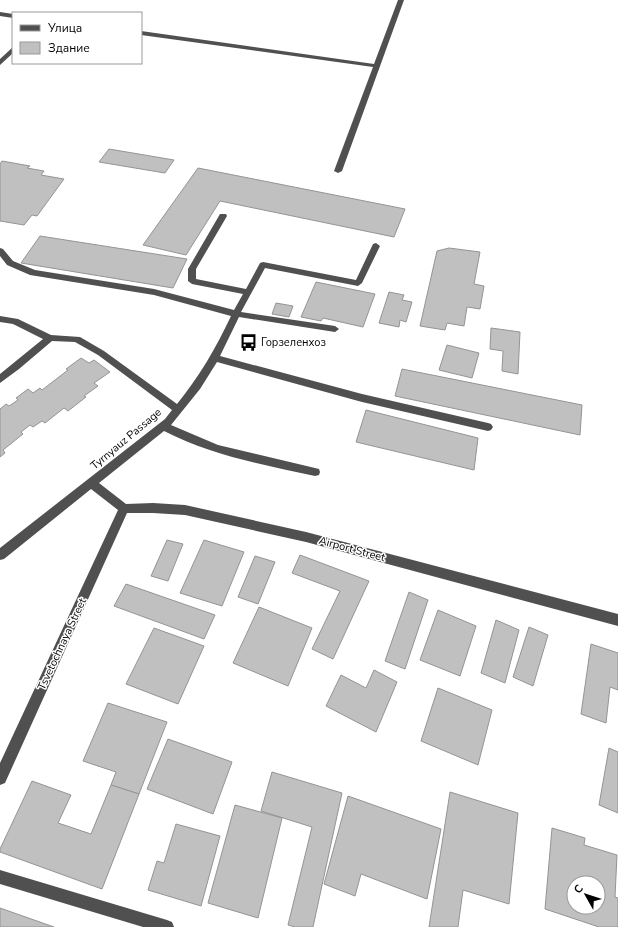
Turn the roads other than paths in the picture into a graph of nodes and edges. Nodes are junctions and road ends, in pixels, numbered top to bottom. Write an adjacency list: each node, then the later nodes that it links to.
1 (401, 0): 7 (street)
2 (0, 14): 3 (street)
3 (12, 16)
4 (142, 33): 7 (street)
5 (12, 50): 6 (street)
6 (0, 63)
7 (377, 66): 8 (street)
8 (338, 171)
9 (223, 216): 12 (street)
10 (376, 246): 12 (street, Tyrnyauz Passage)
11 (0, 251): 13 (street)
12 (248, 292): 13 (street, Tyrnyauz Passage)
13 (236, 314): 15 (street); 17 (street, Tyrnyauz Passage)
14 (0, 319): 16 (street)
15 (335, 329)
16 (50, 338): 18 (street); 19 (street)
17 (215, 358): 19 (street, Tyrnyauz Passage); 21 (street)
18 (0, 379)
19 (178, 410): 20 (street, Tyrnyauz Passage)
20 (163, 426): 22 (street); 23 (street, Tyrnyauz Passage)
21 (488, 427)
22 (315, 472)
23 (92, 483): 24 (street); 25 (street, Tyrnyauz Passage)
24 (124, 509): 26 (street, Airport Street); 27 (street, Tsvetochnaya Street)
25 (0, 555)
26 (618, 620)
27 (0, 778)
28 (0, 877): 29 (street)
29 (168, 927)

